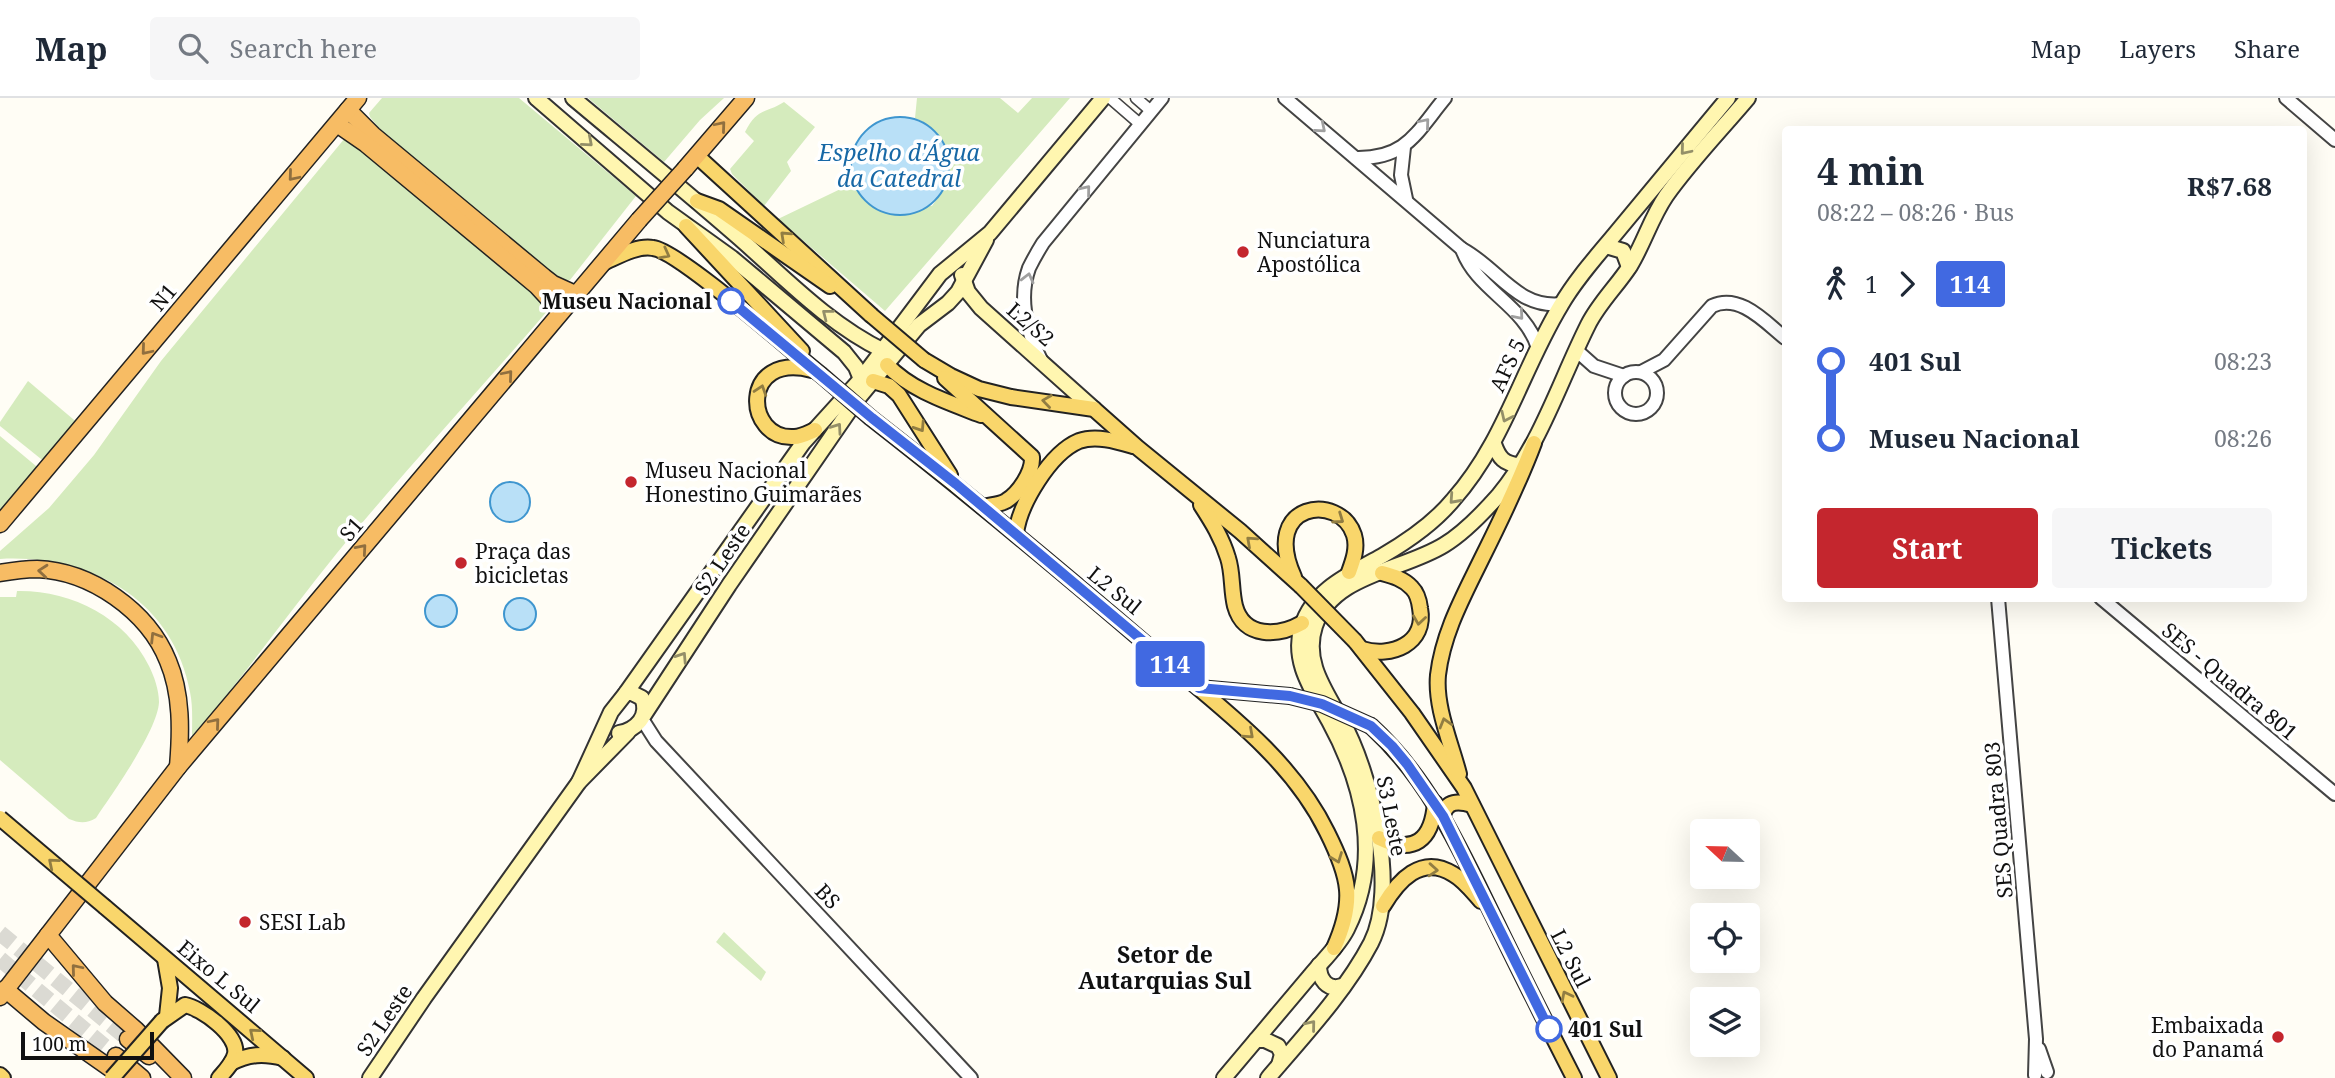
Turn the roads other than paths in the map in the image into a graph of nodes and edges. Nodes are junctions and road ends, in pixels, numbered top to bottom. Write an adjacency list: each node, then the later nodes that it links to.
1 (536, 98): 23 (main road, one-way to 23)
2 (573, 98): 22 (main road)
3 (746, 98): 19 (highway, S1, one-way to 3)
4 (1103, 98): 24 (main road, S2 Leste)
5 (1110, 98): 16 (street)
6 (1136, 98): 14 (street)
7 (1161, 98): 14 (street)
8 (1285, 98): 20 (street, one-way to 20)
9 (1446, 98): 18 (street, one-way to 9)
10 (1728, 98): 25 (main road, AFS 5, one-way to 25)
11 (1748, 98): 28 (main road)
12 (2286, 98): 17 (street)
13 (353, 104): 15 (highway, N1); 31 (highway)
14 (1151, 111): 16 (street)
15 (337, 124): 36 (highway); 61 (highway, N1, one-way to 61)
16 (1140, 124): 42 (street, one-way to 16)
17 (2335, 139)
18 (1404, 147): 20 (street); 21 (street)
19 (697, 156): 26 (highway, S1, bridge); 33 (main road, one-way to 19)
20 (1356, 158): 21 (street)
21 (1406, 199): 30 (street)
22 (697, 201): 33 (main road); 40 (main road, one-way to 22)
23 (686, 226): 46 (main road); 47 (main road)
24 (990, 233): 27 (main road, S2 Leste); 29 (main road, S2 Leste)
25 (1606, 246): 28 (main road); 34 (main road, AFS 5)
26 (601, 264): 31 (highway, S1); 46 (main road, L2 Sul, one-way to 46)
27 (950, 265): 29 (main road, L2/S2); 32 (main road, S2 Leste)
28 (1629, 267): 39 (main road)
29 (963, 282): 35 (main road, S2 Leste); 42 (main road, L2/S2)
30 (1497, 284): 34 (street); 38 (street, one-way to 38)
31 (575, 294): 36 (highway, S1)
32 (925, 295): 35 (main road); 40 (main road, S2 Leste)
33 (852, 299): 43 (main road, bridge)
34 (1561, 304): 38 (main road, AFS 5)
35 (940, 308): 40 (main road, S2 Leste)
36 (561, 311): 76 (highway, S1, one-way to 36)
37 (1782, 336): 41 (street)
38 (1538, 348): 54 (main road, AFS 5, one-way to 54)
39 (1576, 350): 44 (main road); 48 (street)
40 (885, 358): 47 (main road, S2 Leste); 51 (main road)
41 (1664, 360): 45 (street); 49 (street)
42 (1041, 361): 50 (main road, L2/S2)
43 (927, 362): 50 (main road, one-way to 43); 51 (main road)
44 (1568, 368): 48 (street); 53 (main road)
45 (1641, 372): 48 (street); 49 (street)
46 (818, 373): 52 (main road, one-way to 46); 57 (main road, L2 Sul, bridge)
47 (867, 380): 52 (main road, S2 Leste); 57 (main road, one-way to 57); 62 (main road, S2 Leste, one-way to 47)
48 (1620, 382): 49 (street)
49 (1657, 388)
50 (1094, 409): 55 (main road, L2 Sul)
51 (988, 419): 59 (main road)
52 (815, 430): 60 (main road, S2 Leste)
53 (1534, 443): 56 (main road); 78 (main road, one-way to 53)
54 (1494, 444): 56 (main road); 64 (main road, AFS 5, one-way to 64)
55 (1138, 448): 58 (main road, L2 Sul); 63 (main road)
56 (1519, 466): 66 (main road)
57 (956, 484): 59 (main road, L2 Sul)
58 (1191, 491): 67 (main road, L2 Sul, one-way to 58); 70 (main road)
59 (983, 507): 63 (main road, L2 Sul)
60 (752, 517): 62 (main road); 73 (main road, S2 Leste)
61 (0, 524)
62 (765, 533): 75 (main road, S2 Leste, one-way to 62)
63 (1016, 534): 72 (main road, L2 Sul)
64 (1349, 572): 67 (main road, one-way to 64); 70 (main road, AFS 5)
65 (0, 573): 76 (highway, one-way to 65)
66 (1382, 573): 71 (main road, one-way to 71); 83 (main road, S3 Leste)
67 (1298, 584): 71 (main road, L2 Sul, bridge)
68 (1998, 602): 99 (street, SES Quadra 803)
69 (2106, 602): 79 (street, SES - Quadra 801)
70 (1302, 623): 87 (main road, S3 Leste)
71 (1359, 645): 78 (main road, L2 Sul)
72 (1199, 688): 81 (main road, bridge); 87 (main road, L2 Sul, one-way to 87)
73 (626, 693): 74 (main road); 75 (main road)
74 (608, 719): 75 (main road); 77 (main road, S2 Leste)
75 (637, 723): 77 (main road, S2 Leste); 108 (street, BS)
76 (178, 767): 86 (highway, S1)
77 (579, 782): 107 (main road, S2 Leste)
78 (1464, 789): 80 (main road, L2 Sul)
79 (2335, 794)
80 (1472, 805): 81 (main road); 112 (main road, L2 Sul, one-way to 80)
81 (1439, 810): 83 (main road); 85 (main road)
82 (0, 818): 88 (main road, Eixo L Sul, one-way to 82, bridge)
83 (1379, 838): 84 (main road, S3 Leste)
84 (1383, 906): 85 (main road, one-way to 85); 90 (main road, S3 Leste)
85 (1490, 909): 111 (main road)
86 (48, 935): 91 (highway, S1); 104 (highway, one-way to 86)
87 (1334, 948): 89 (main road, S3 Leste)
88 (165, 958): 92 (main road); 96 (main road, Eixo L Sul, one-way to 88)
89 (1319, 965): 90 (main road); 94 (main road, S3 Leste)
90 (1342, 986): 98 (main road, S3 Leste, one-way to 90)
91 (3, 993): 101 (highway)
92 (164, 1018): 97 (main road); 100 (main road, bridge)
93 (128, 1039): 103 (highway)
94 (1256, 1040): 98 (main road); 109 (main road, S3 Leste)
95 (116, 1056): 102 (highway)
96 (284, 1058): 97 (main road); 106 (main road, Eixo L Sul)
97 (231, 1063): 105 (main road)
98 (1279, 1065): 110 (main road, S3 Leste)
99 (2043, 1076)
100 (112, 1078)
101 (124, 1078)
102 (142, 1078)
103 (175, 1078)
104 (183, 1078)
105 (219, 1078)
106 (306, 1078)
107 (370, 1078)
108 (971, 1078)
109 (1224, 1078)
110 (1268, 1078)
111 (1574, 1078)
112 (1609, 1078)

